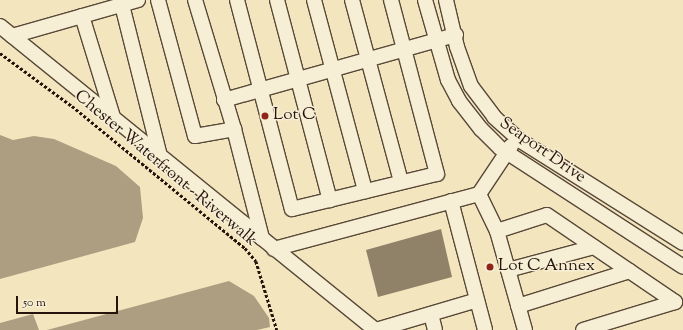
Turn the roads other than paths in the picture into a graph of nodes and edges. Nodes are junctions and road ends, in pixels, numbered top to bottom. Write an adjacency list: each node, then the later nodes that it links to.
1 (138, 0): 11 (street)
2 (158, 0): 24 (street)
3 (195, 0): 22 (street)
4 (237, 0): 21 (street)
5 (277, 0): 20 (street)
6 (314, 0): 19 (street)
7 (352, 0): 18 (street)
8 (391, 0): 17 (street)
9 (425, 0): 16 (street, Seaport Drive)
10 (446, 0): 14 (street, Seaport Drive)
11 (122, 5): 12 (street); 27 (street)
12 (82, 16): 15 (street); 23 (street)
13 (0, 26): 15 (street)
14 (456, 35): 16 (street); 25 (street, Seaport Drive)
15 (12, 36): 23 (street)
16 (436, 41): 17 (street); 26 (street, Seaport Drive)
17 (405, 50): 18 (street); 28 (street)
18 (369, 60): 19 (street); 28 (street)
19 (333, 70): 20 (street); 29 (street)
20 (300, 80): 21 (street); 31 (street)
21 (262, 90): 22 (street); 31 (street)
22 (224, 100): 24 (street)
23 (113, 117): 27 (street)
24 (234, 128): 34 (street)
25 (518, 137): 26 (street); 35 (street, Seaport Drive)
26 (507, 152): 30 (street); 38 (street, Seaport Drive)
27 (160, 156): 34 (street)
28 (401, 182): 29 (street)
29 (365, 191): 31 (street)
30 (479, 194): 32 (street); 33 (street)
31 (330, 200)
32 (451, 202): 37 (street); 41 (street)
33 (497, 231): 36 (street); 39 (street)
34 (262, 238): 37 (street)
35 (683, 243)
36 (594, 247): 39 (street); 40 (street)
37 (274, 248): 44 (street)
38 (683, 267)
39 (508, 270): 42 (street)
40 (630, 272): 42 (street); 48 (street)
41 (477, 300): 43 (street); 46 (street)
42 (518, 306): 47 (street)
43 (431, 314): 44 (street); 45 (street)
44 (375, 330)
45 (435, 330)
46 (485, 330)
47 (526, 330)
48 (583, 330)

